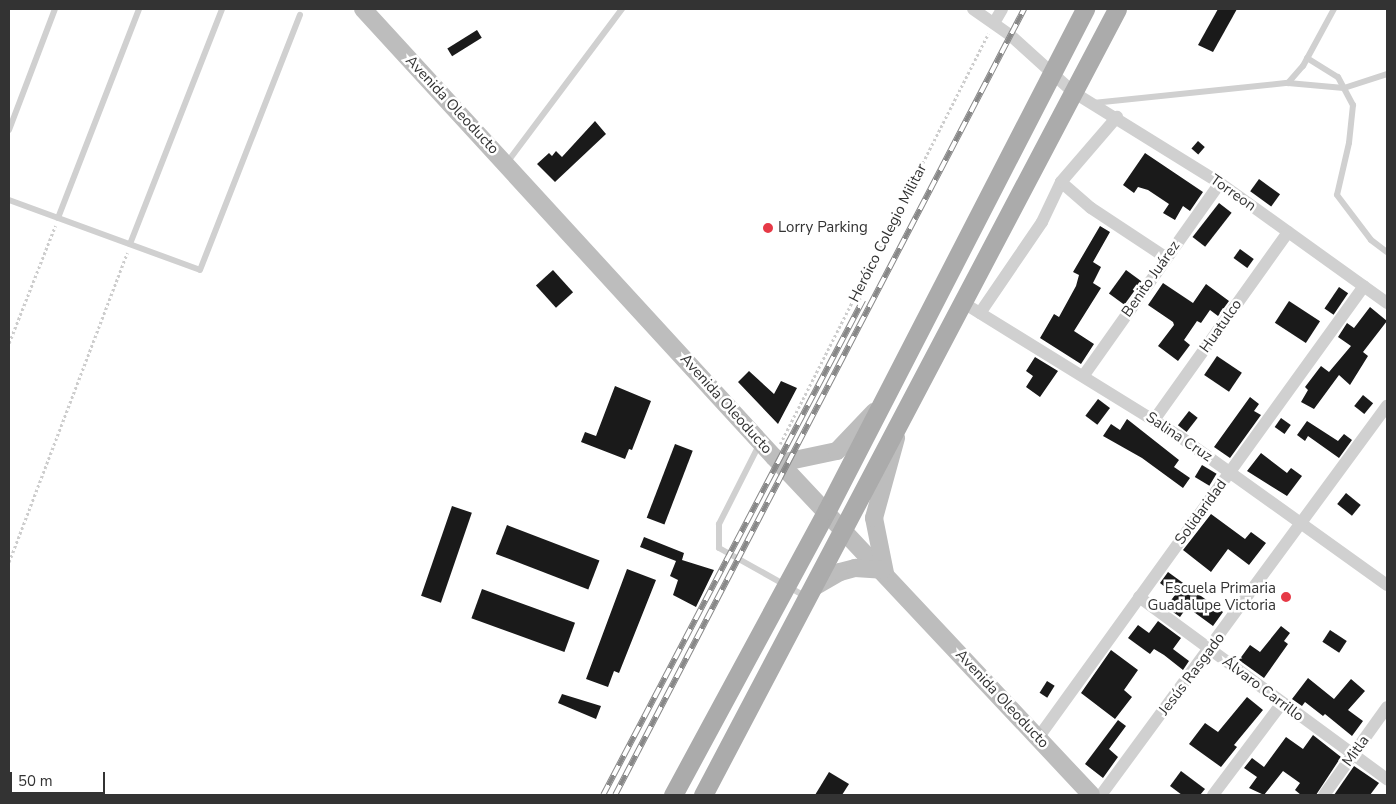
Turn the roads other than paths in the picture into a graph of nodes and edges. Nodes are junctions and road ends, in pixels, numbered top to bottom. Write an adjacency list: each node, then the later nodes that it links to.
1 (55, 9): 21 (lane)
2 (139, 9): 26 (lane)
3 (222, 9): 28 (lane)
4 (363, 9): 22 (main road, Avenida Oleoducto)
5 (622, 9): 22 (lane)
6 (973, 9): 12 (street, Torreon)
7 (1002, 9): 12 (street)
8 (1085, 9): 14 (main road)
9 (1117, 9): 18 (main road)
10 (1334, 9): 13 (lane)
11 (300, 15): 28 (lane)
12 (994, 23): 14 (street, Torreon)
13 (1307, 58): 16 (lane); 17 (lane)
14 (1051, 72): 18 (street, Torreon); 35 (main road)
15 (1387, 74): 17 (lane)
16 (1288, 84): 17 (lane); 19 (lane)
17 (1344, 88): 29 (lane)
18 (1073, 92): 19 (street, Torreon); 32 (main road)
19 (1093, 103): 20 (street, Torreon)
20 (1117, 117): 23 (street); 24 (street, Torreon)
21 (9, 130)
22 (506, 164): 42 (main road, Avenida Oleoducto)
23 (1061, 182): 30 (street); 34 (street)
24 (1220, 183): 27 (street, Torreon); 30 (street, Benito Juárez)
25 (9, 200): 26 (lane)
26 (58, 218): 28 (lane)
27 (1288, 232): 31 (street, Torreon); 41 (street, Huatulco)
28 (130, 244)
29 (1387, 252)
30 (1165, 257): 37 (street, Benito Juárez)
31 (1364, 286): 33 (street, Torreon); 44 (street, Solidaridad)
32 (962, 302): 34 (street, Salina Cruz); 36 (main road)
33 (1387, 302)
34 (980, 313): 37 (street, Salina Cruz)
35 (913, 342): 36 (main road); 38 (main road)
36 (934, 354): 40 (main road)
37 (1084, 376): 41 (street, Salina Cruz)
38 (882, 404): 43 (main road); 45 (main road)
39 (1387, 406): 46 (street, Jesús Rasgado)
40 (902, 415): 47 (main road); 48 (main road)
41 (1154, 420): 44 (street, Salina Cruz)
42 (761, 442): 43 (main road, Avenida Oleoducto); 49 (lane)
43 (777, 460): 45 (main road, Avenida Oleoducto)
44 (1230, 471): 46 (street, Salina Cruz); 52 (street, Solidaridad)
45 (827, 510): 47 (main road, Avenida Oleoducto); 49 (main road)
46 (1301, 522): 50 (street, Salina Cruz); 53 (street, Jesús Rasgado)
47 (844, 531): 48 (main road, Avenida Oleoducto); 51 (main road)
48 (883, 572): 51 (main road); 56 (main road, Avenida Oleoducto)
49 (787, 585): 51 (lane); 59 (main road)
50 (1387, 585)
51 (811, 592): 60 (main road)
52 (1139, 597): 53 (street, Álvaro Carrillo); 56 (street, Solidaridad)
53 (1210, 650): 54 (street, Álvaro Carrillo); 62 (street, Jesús Rasgado)
54 (1282, 703): 57 (street, Álvaro Carrillo); 63 (street)
55 (1387, 707): 57 (street, Mitla)
56 (1038, 738): 61 (main road, Avenida Oleoducto)
57 (1353, 755): 58 (street, Álvaro Carrillo); 64 (street, Mitla)
58 (1387, 779)
59 (673, 795)
60 (703, 795)
61 (1091, 795)
62 (1101, 795)
63 (1214, 795)
64 (1324, 795)

